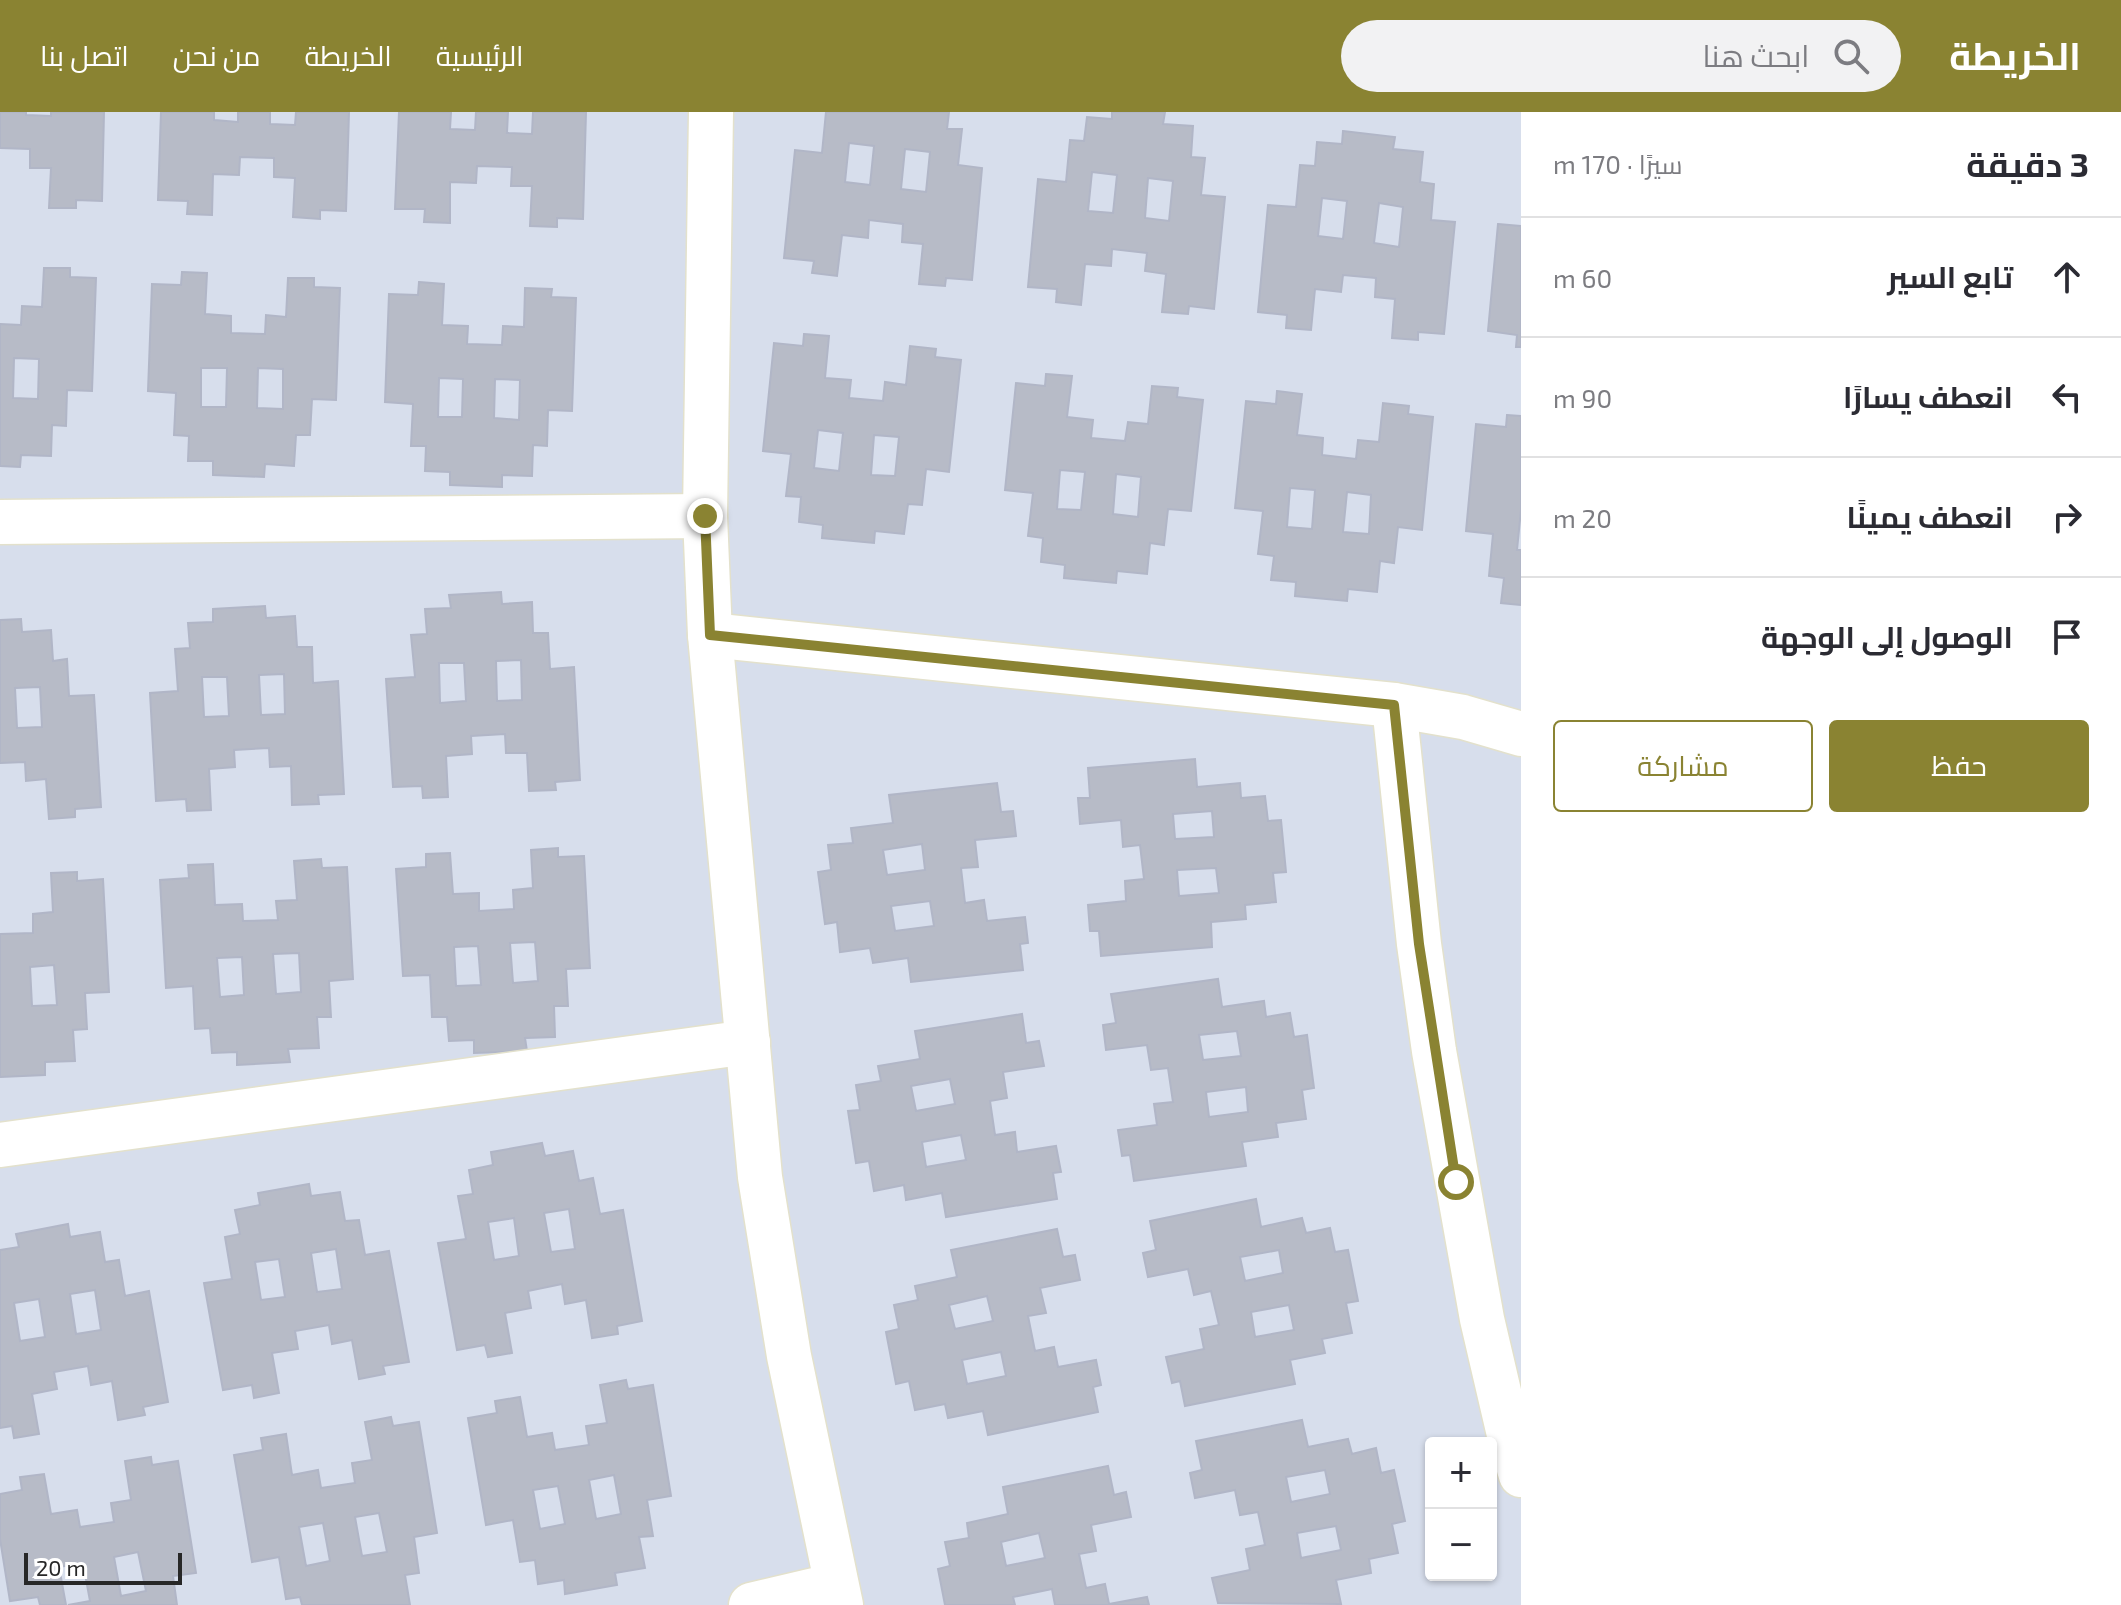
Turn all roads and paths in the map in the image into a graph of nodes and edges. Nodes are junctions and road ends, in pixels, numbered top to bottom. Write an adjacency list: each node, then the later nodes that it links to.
1 (711, 112): 2 (street)
2 (705, 516): 3 (street); 4 (street)
3 (0, 522)
4 (710, 635): 5 (street); 7 (street)
5 (1394, 705): 6 (street); 9 (street)
6 (1521, 734)
7 (748, 1042): 8 (street); 10 (street)
8 (0, 1145)
9 (1521, 1475)
10 (839, 1595): 11 (street)
11 (751, 1605)

